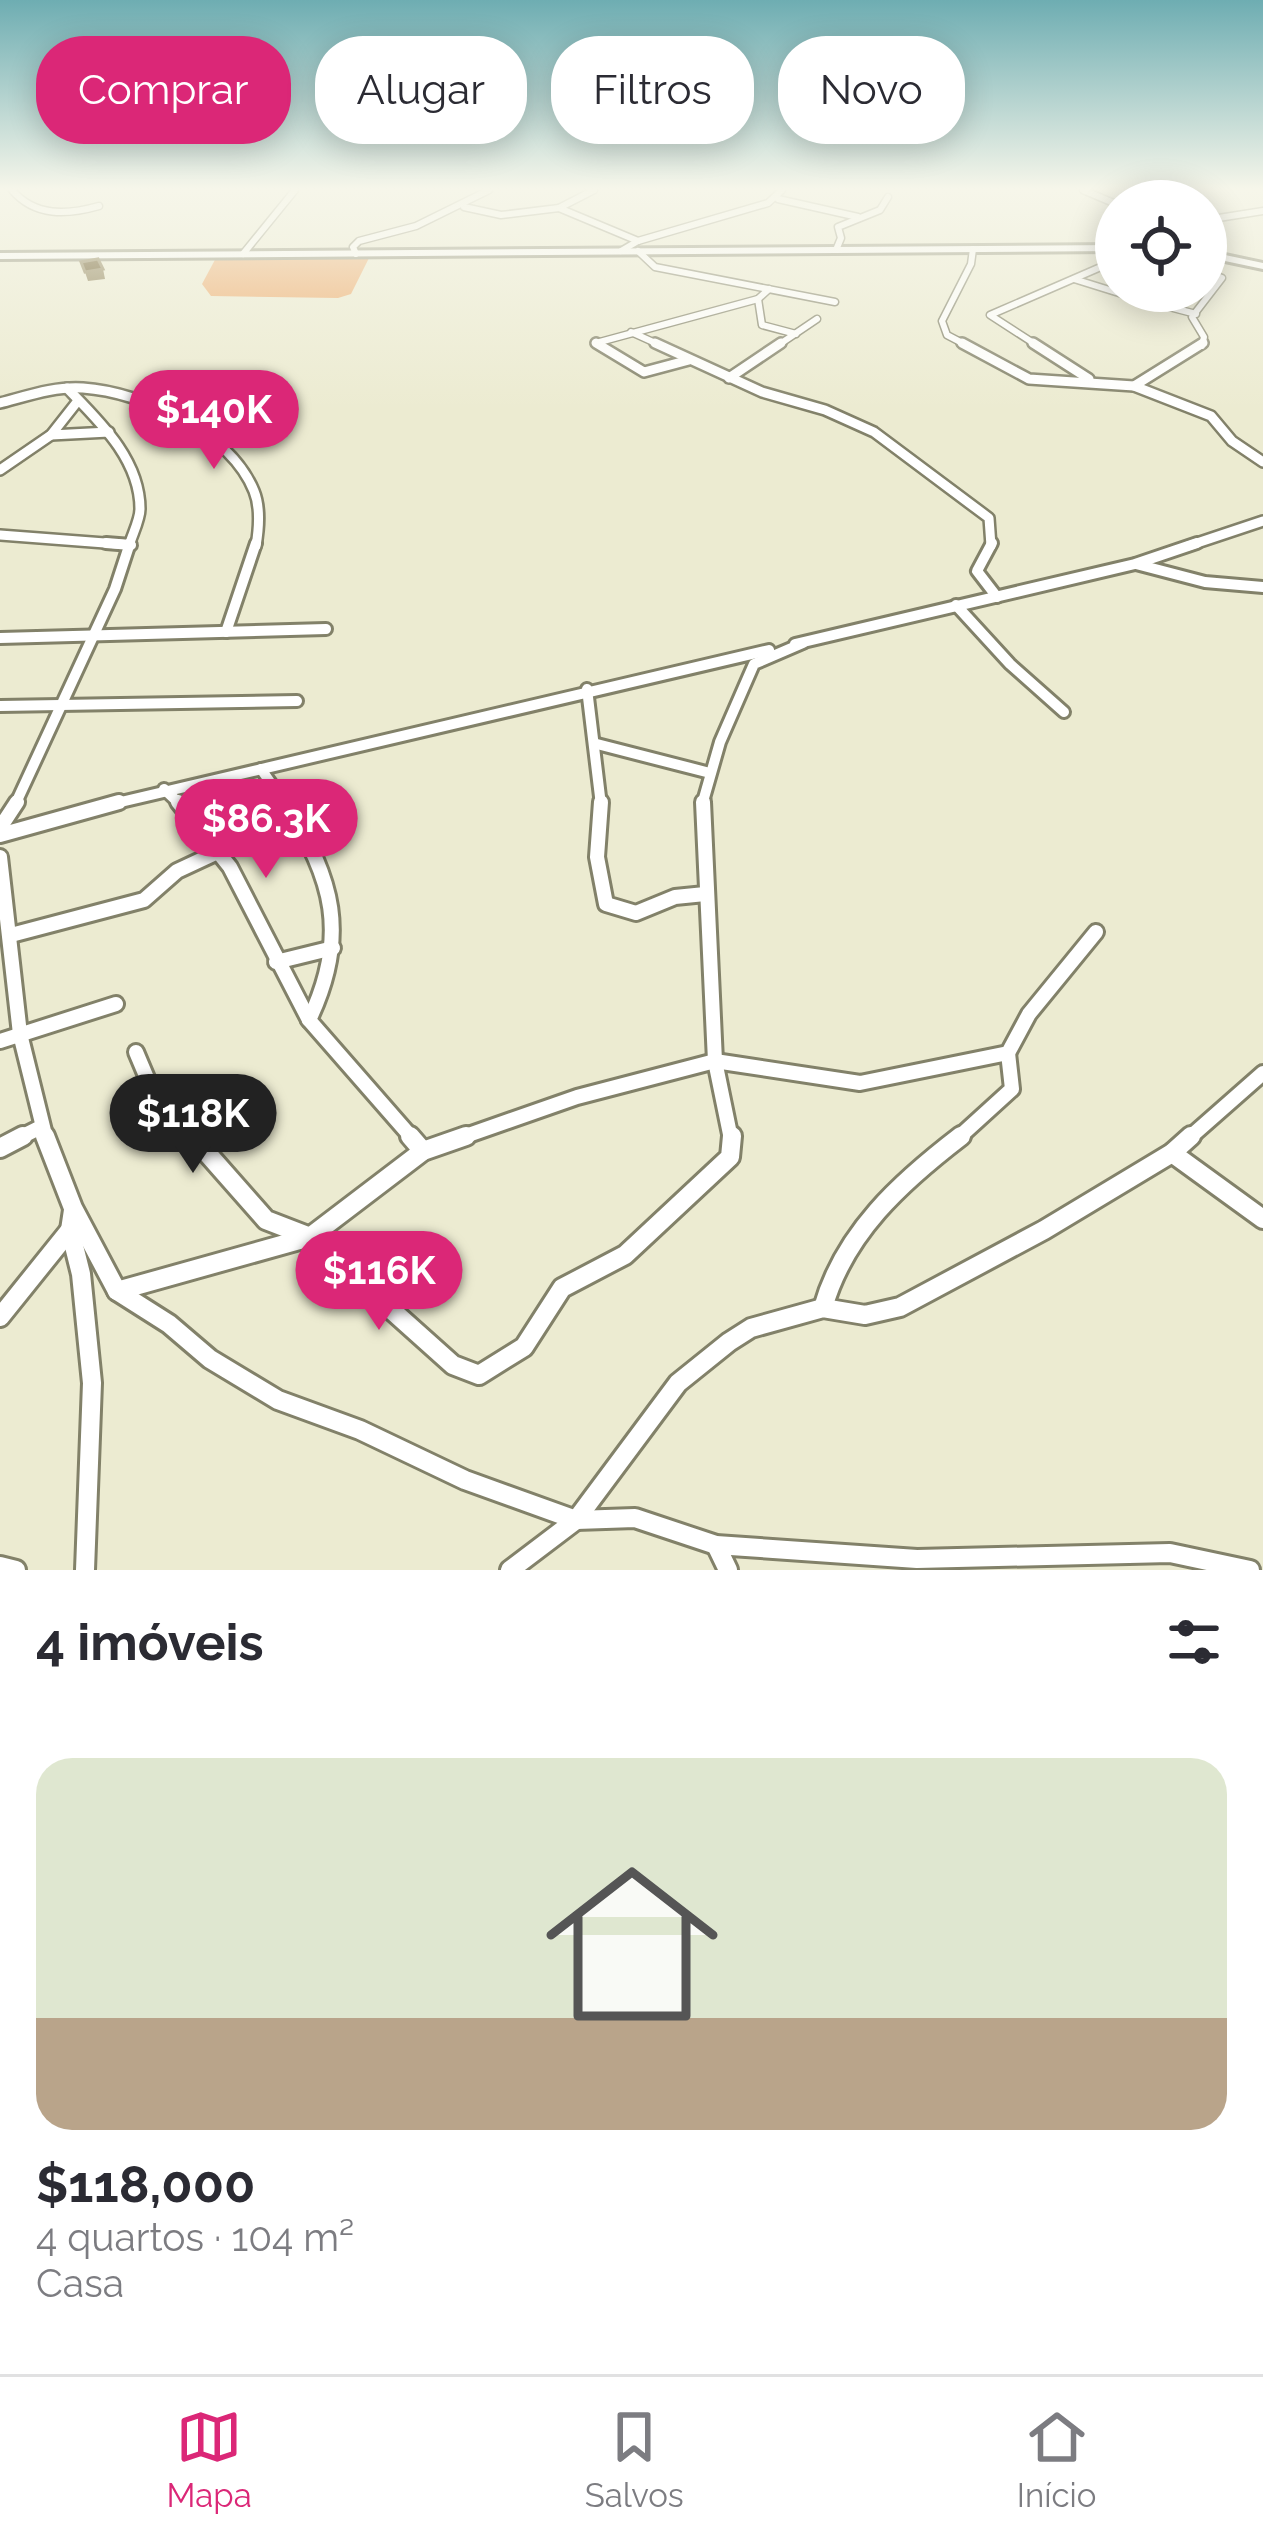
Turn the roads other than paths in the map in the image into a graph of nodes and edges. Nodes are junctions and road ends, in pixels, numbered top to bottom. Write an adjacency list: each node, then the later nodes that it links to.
1 (653, 263): 6 (street)
2 (971, 263): 16 (street)
3 (1095, 270): 4 (street)
4 (1074, 279): 5 (street); 16 (street)
5 (1095, 284)
6 (769, 290): 7 (street); 8 (street)
7 (758, 299): 12 (street); 13 (street)
8 (835, 302)
9 (1190, 312): 10 (street)
10 (1196, 314): 17 (street)
11 (818, 319): 13 (street)
12 (631, 332): 14 (street); 14 (street)
13 (796, 334): 15 (street)
14 (689, 360): 15 (street)
15 (729, 378): 32 (street)
16 (1090, 380): 17 (street)
17 (1134, 386): 23 (street)
18 (67, 388): 19 (street); 20 (street); 35 (street)
19 (77, 402): 21 (street); 22 (street)
20 (0, 403)
21 (109, 432): 22 (street); 28 (street)
22 (51, 435): 24 (street)
23 (1263, 462)
24 (0, 470)
25 (1263, 521): 30 (street)
26 (0, 536): 27 (street)
27 (14, 537): 28 (street); 29 (street)
28 (131, 545): 36 (street)
29 (0, 552)
30 (1135, 563): 31 (street); 32 (street)
31 (1263, 587)
32 (997, 597): 33 (street)
33 (956, 605): 38 (street); 43 (street)
34 (326, 629): 35 (street)
35 (226, 632): 36 (street)
36 (92, 637): 37 (street); 41 (street)
37 (0, 638)
38 (802, 643): 39 (street); 46 (street)
39 (586, 689): 44 (street); 45 (street)
40 (297, 701): 41 (street)
41 (63, 704): 42 (street); 49 (street)
42 (0, 706)
43 (1064, 712)
44 (597, 744): 46 (street); 52 (street)
45 (261, 770): 47 (street); 48 (street)
46 (710, 772): 52 (street)
47 (164, 789): 49 (street); 50 (street)
48 (297, 815): 50 (street); 55 (street)
49 (0, 831)
50 (221, 851): 54 (street); 56 (street)
51 (0, 856): 54 (street)
52 (705, 893): 63 (street)
53 (1096, 932): 62 (street)
54 (11, 934): 59 (street)
55 (333, 947): 56 (street); 58 (street)
56 (276, 962): 58 (street)
57 (116, 1004): 59 (street)
58 (309, 1020): 67 (street)
59 (20, 1034): 60 (street); 65 (street)
60 (0, 1041)
61 (136, 1052): 72 (street)
62 (1008, 1053): 63 (street); 74 (street)
63 (715, 1061): 67 (street); 72 (street)
64 (1263, 1073): 68 (street)
65 (41, 1127): 66 (street); 69 (street)
66 (0, 1148)
67 (423, 1150): 72 (street)
68 (1172, 1153): 70 (street); 74 (street)
69 (74, 1208): 71 (street); 73 (street)
70 (1263, 1219)
71 (70, 1230): 75 (street); 79 (street)
72 (310, 1237): 73 (street)
73 (117, 1291): 76 (street)
74 (823, 1308): 76 (street)
75 (0, 1317)
76 (576, 1520): 77 (street); 81 (street)
77 (716, 1545): 82 (street); 83 (street)
78 (0, 1566): 80 (street)
79 (80, 1569)
80 (16, 1570)
81 (510, 1570)
82 (728, 1570)
83 (1250, 1570)

